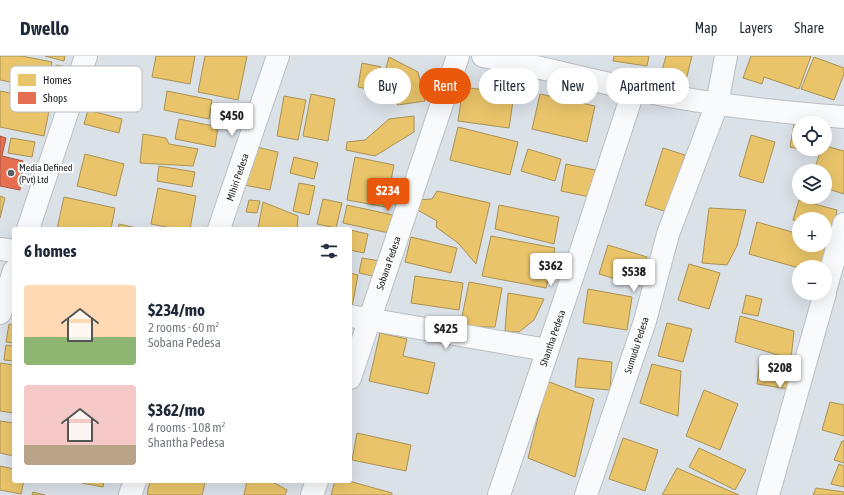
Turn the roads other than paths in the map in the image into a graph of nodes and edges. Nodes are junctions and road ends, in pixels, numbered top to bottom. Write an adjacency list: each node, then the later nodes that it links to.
1 (86, 56): 7 (street)
2 (278, 56): 16 (street, Mihiri Pedesa)
3 (458, 56): 23 (street, Sobana Pedesa)
4 (483, 56): 6 (street)
5 (726, 56): 11 (street, Sumudu Pedesa)
6 (519, 59): 8 (street)
7 (83, 66)
8 (606, 82)
9 (689, 99): 11 (street)
10 (629, 104): 24 (street, Shantha Pedesa)
11 (717, 104): 13 (street); 31 (street, Sumudu Pedesa)
12 (67, 112): 15 (street)
13 (844, 117)
14 (844, 224): 19 (street)
15 (29, 227)
16 (220, 227)
17 (0, 249): 18 (street)
18 (12, 251)
19 (832, 267)
20 (12, 277): 22 (street)
21 (823, 300): 32 (street)
22 (0, 313)
23 (360, 318): 24 (street); 25 (street, Sobana Pedesa)
24 (547, 350): 30 (street, Shantha Pedesa)
25 (352, 366)
26 (134, 483): 28 (street)
27 (316, 483): 29 (street)
28 (130, 495)
29 (312, 495)
30 (499, 495)
31 (586, 495)
32 (768, 495)

